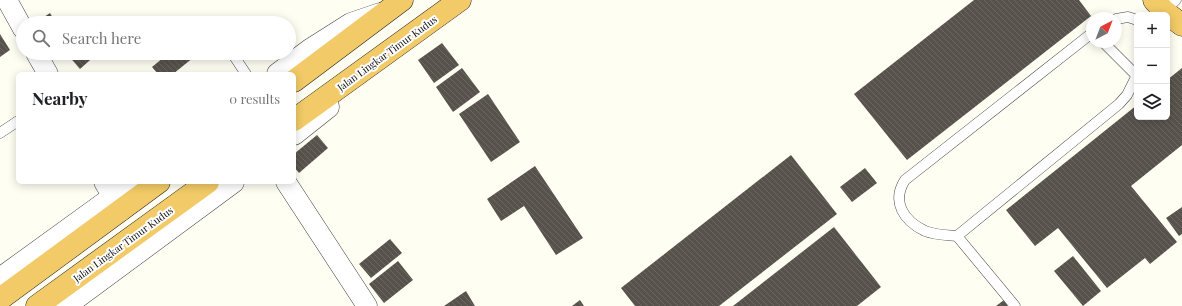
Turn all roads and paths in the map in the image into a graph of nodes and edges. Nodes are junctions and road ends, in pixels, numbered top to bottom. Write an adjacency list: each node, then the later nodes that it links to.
1 (7, 0): 5 (street)
2 (460, 0): 11 (highway, Jalan Lingkar Timur Kudus)
3 (395, 5): 16 (street); 18 (highway)
4 (1163, 6): 8 (highway)
5 (16, 16)
6 (1122, 18): 7 (lane)
7 (1134, 19)
8 (1182, 25)
9 (1086, 38): 30 (lane)
10 (1109, 48): 17 (lane)
11 (392, 49): 20 (highway, Jalan Lingkar Timur Kudus); 22 (street)
12 (40, 60): 14 (street)
13 (237, 60): 15 (lane)
14 (47, 72)
15 (245, 72)
16 (281, 72)
17 (1134, 72)
18 (296, 79)
19 (1134, 81): 30 (lane)
20 (296, 119)
21 (16, 122): 23 (lane)
22 (296, 132)
23 (0, 133)
24 (131, 184): 29 (street)
25 (153, 184): 29 (highway)
26 (205, 184): 33 (highway, Jalan Lingkar Timur Kudus)
27 (230, 184): 34 (street)
28 (287, 184): 35 (street)
29 (113, 197): 31 (street); 32 (highway)
30 (956, 236): 36 (lane)
31 (0, 279)
32 (0, 299)
33 (38, 306)
34 (66, 306)
35 (367, 306)
36 (1015, 306)

